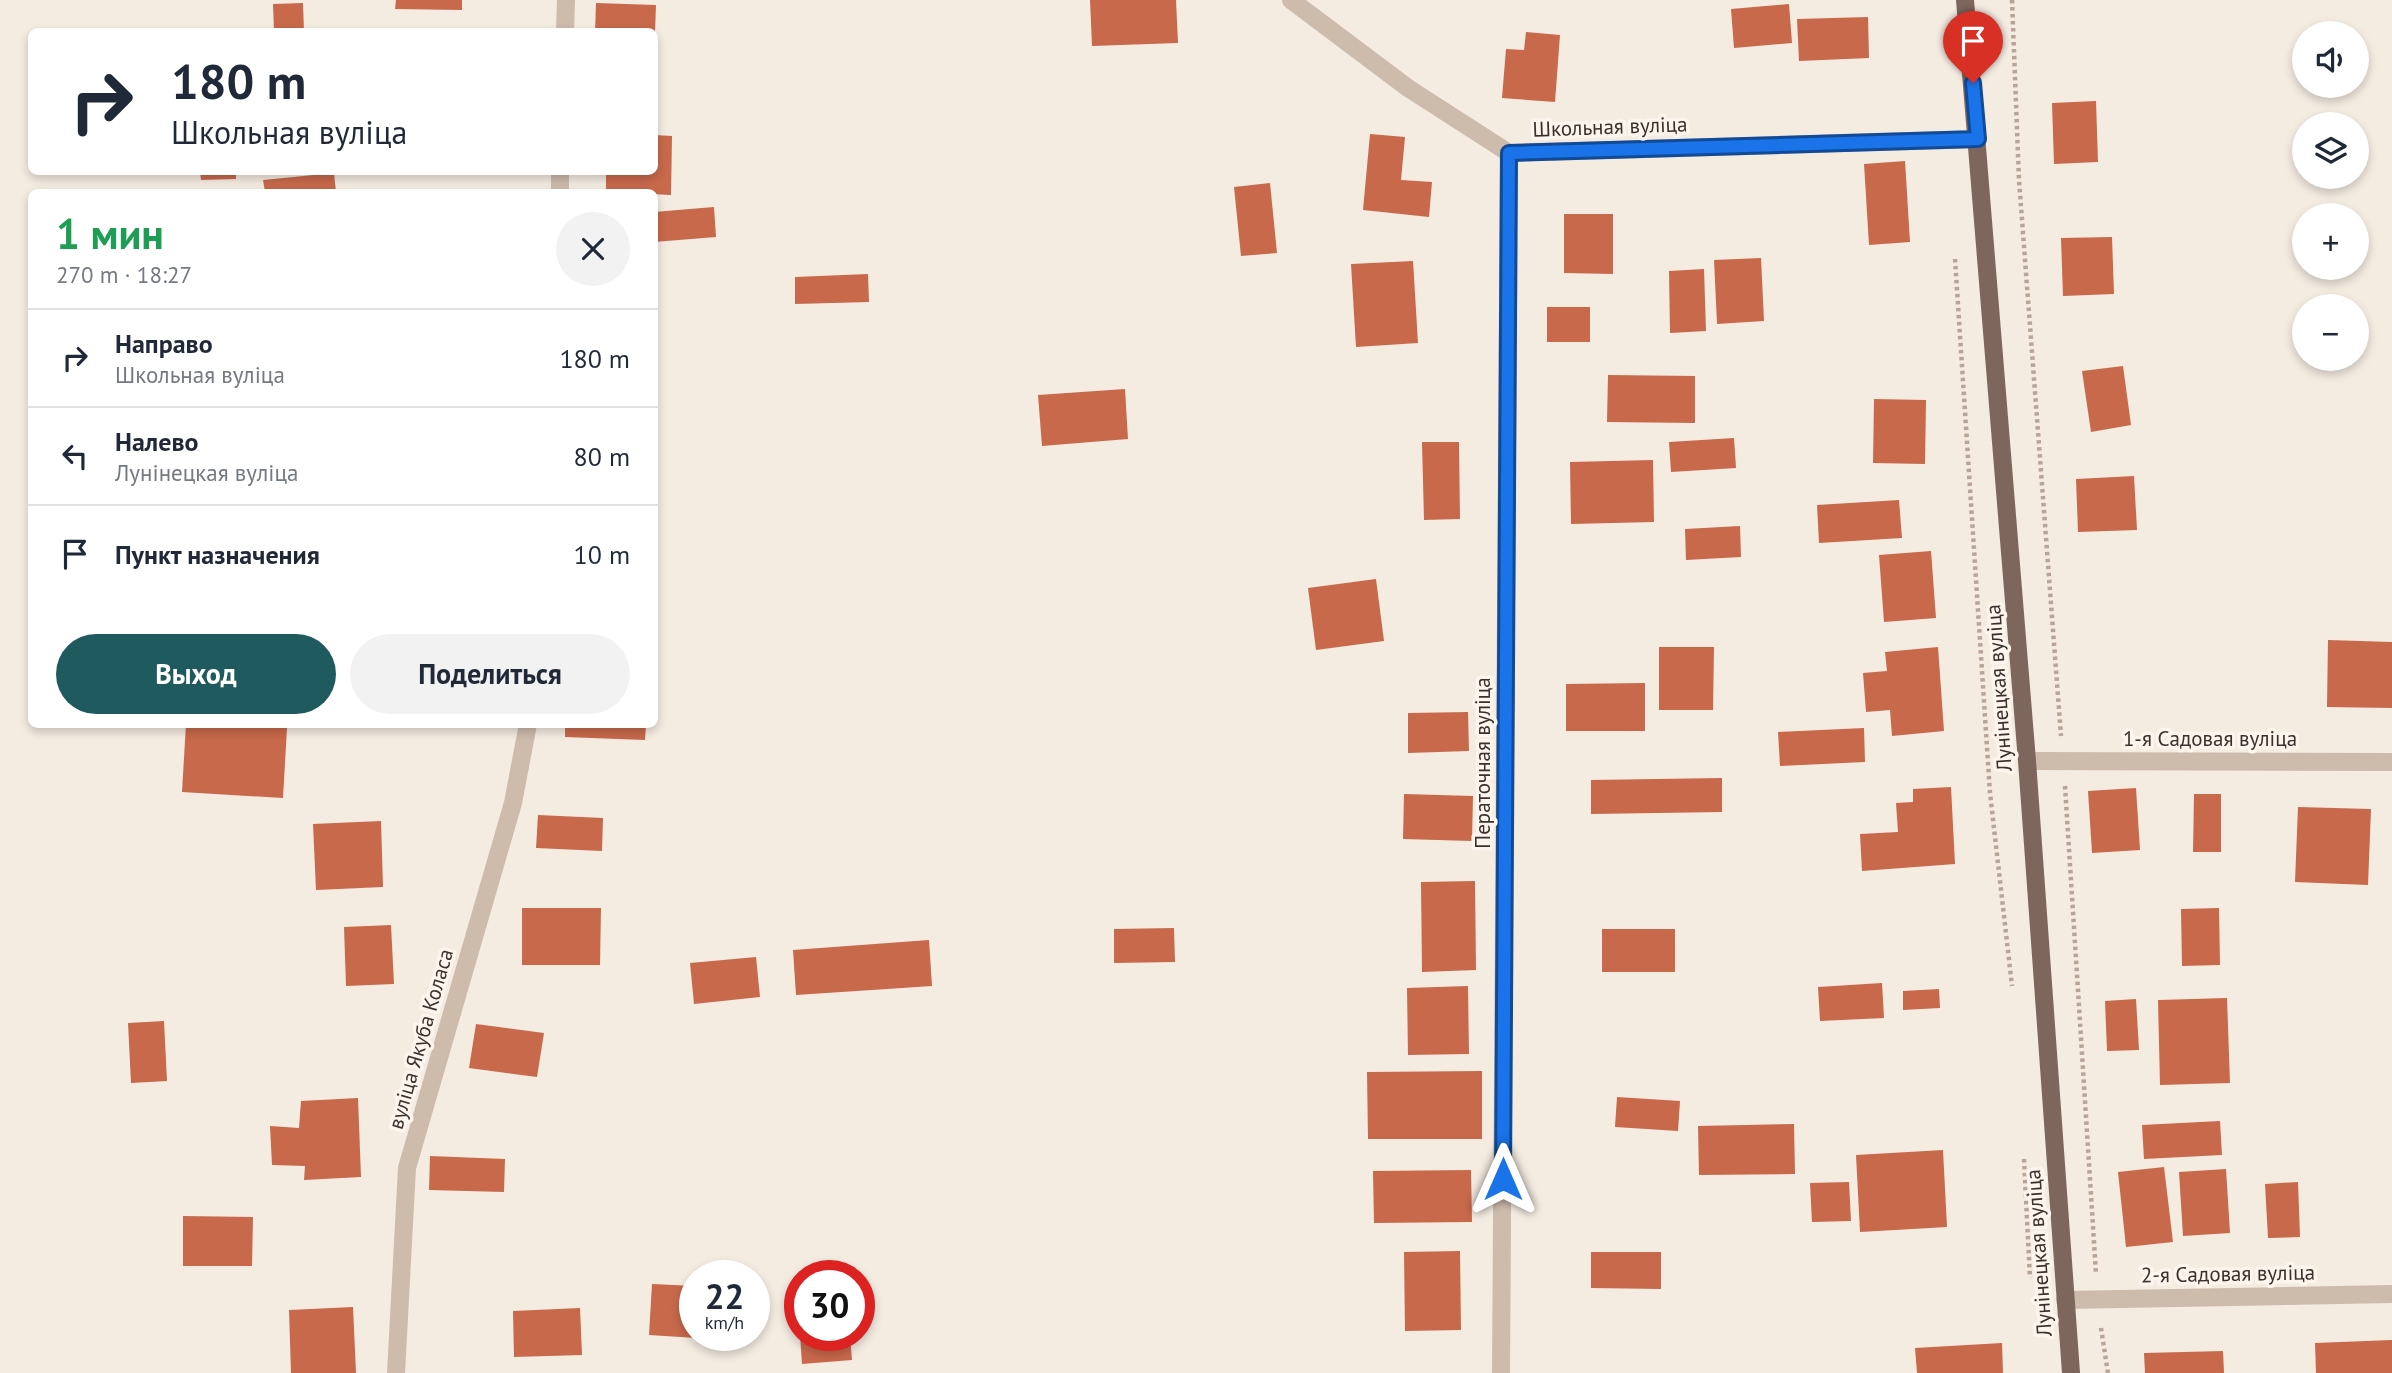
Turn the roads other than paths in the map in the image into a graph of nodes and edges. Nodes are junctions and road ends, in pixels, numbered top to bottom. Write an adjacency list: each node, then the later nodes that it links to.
1 (566, 0): 4 (street)
2 (1291, 0): 6 (street, Школьная вуліца)
3 (1965, 0): 5 (main road, Лунінецкая вуліца)
4 (565, 28)
5 (1978, 139): 6 (street, Школьная вуліца); 8 (main road, Лунінецкая вуліца)
6 (1509, 153): 13 (street, Ператочная вуліца)
7 (527, 728): 12 (street, вуліца Якуба Коласа)
8 (2027, 761): 9 (street, 1-я Садовая вуліца); 11 (main road, Лунінецкая вуліца)
9 (2392, 762)
10 (2392, 1293): 11 (street, 2-я Садовая вуліца)
11 (2065, 1300): 14 (main road, Лунінецкая вуліца)
12 (396, 1373)
13 (1502, 1373)
14 (2071, 1373)

